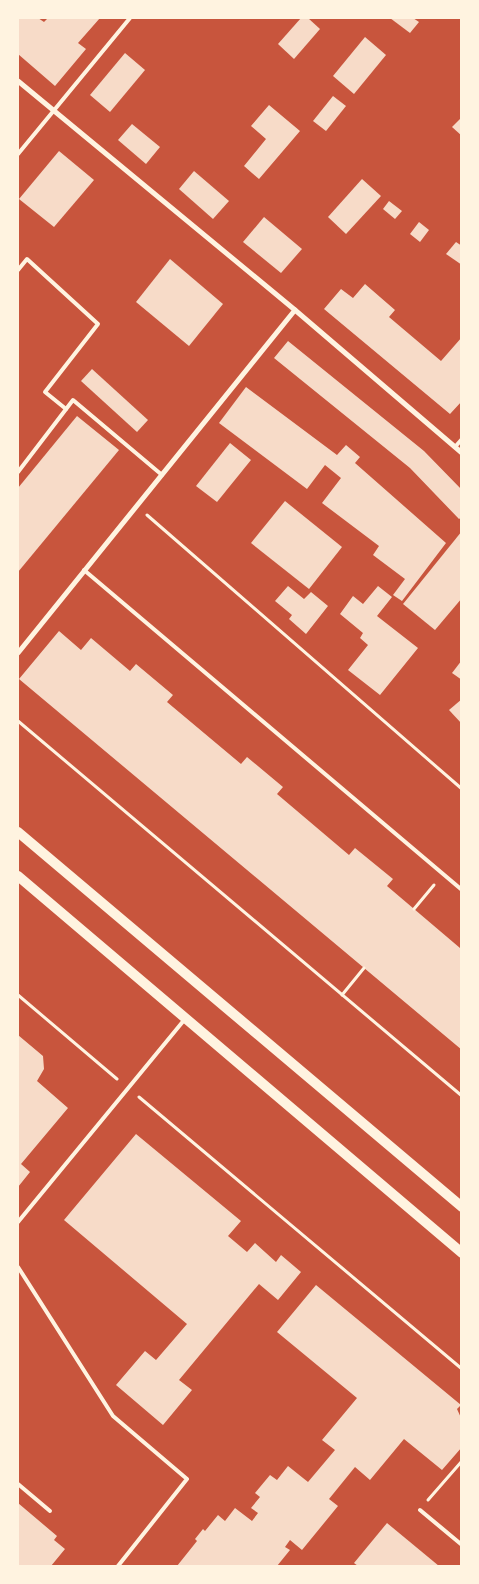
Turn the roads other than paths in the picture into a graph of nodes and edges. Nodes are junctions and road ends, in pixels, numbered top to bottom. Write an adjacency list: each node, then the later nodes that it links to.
1 (130, 18): 3 (lane)
2 (18, 81): 3 (street)
3 (54, 110): 4 (lane); 6 (street)
4 (18, 154)
5 (18, 270): 7 (lane)
6 (295, 310): 9 (street); 12 (street)
7 (66, 409): 11 (lane); 12 (lane)
8 (462, 439): 9 (lane)
9 (455, 447): 10 (street)
10 (462, 453)
11 (18, 472)
12 (162, 475): 13 (street)
13 (84, 570): 14 (street); 17 (lane)
14 (18, 653)
15 (18, 832): 19 (main road)
16 (18, 876): 18 (main road)
17 (462, 890)
18 (185, 1019): 20 (lane); 21 (main road)
19 (462, 1207)
20 (18, 1222)
21 (462, 1253)
22 (18, 1267): 27 (lane)
23 (18, 1484): 25 (lane)
24 (420, 1510): 26 (lane)
25 (50, 1511)
26 (462, 1544)
27 (118, 1566)

